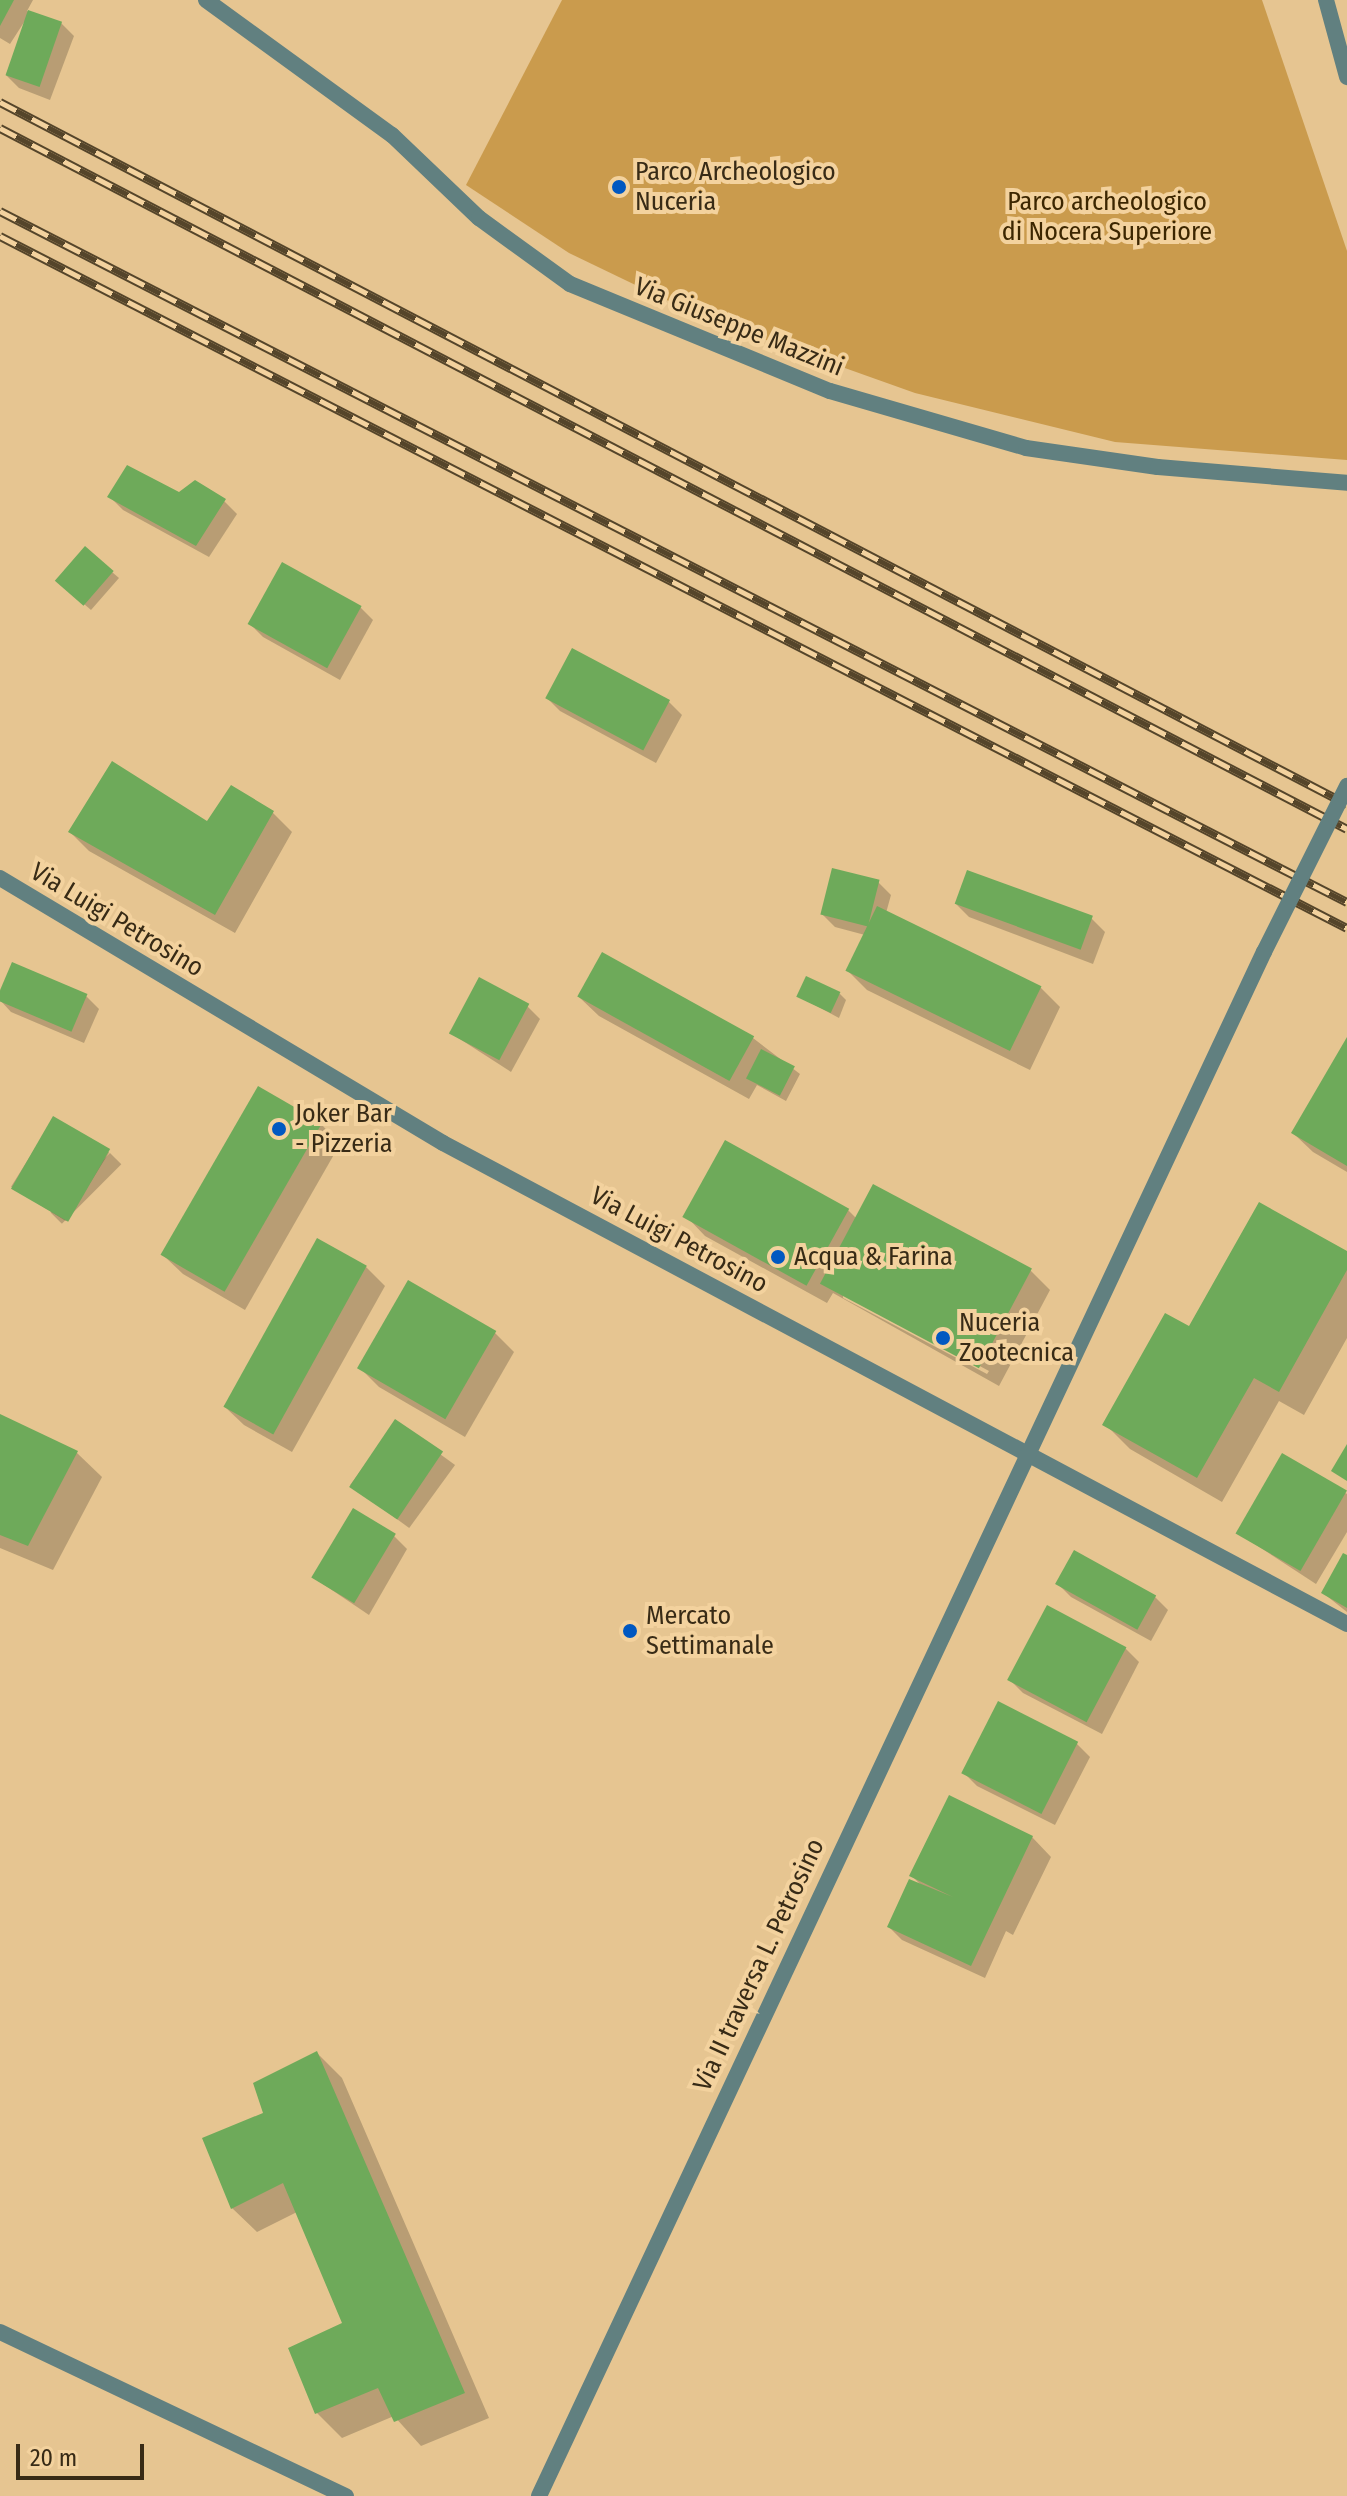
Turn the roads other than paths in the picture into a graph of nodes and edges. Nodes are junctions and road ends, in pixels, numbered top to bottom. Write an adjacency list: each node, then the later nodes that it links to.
1 (206, 0): 4 (street, Via Giuseppe Mazzini)
2 (1326, 0): 3 (street)
3 (1347, 77)
4 (1347, 483)
5 (1347, 786): 7 (street, Via II traversa L. Petrosino, bridge)
6 (0, 878): 7 (street, Via Luigi Petrosino)
7 (1024, 1454): 8 (street, Via Luigi Petrosino); 11 (street, Via II traversa L. Petrosino)
8 (1347, 1624)
9 (0, 2332): 10 (street)
10 (346, 2496)
11 (539, 2496)

